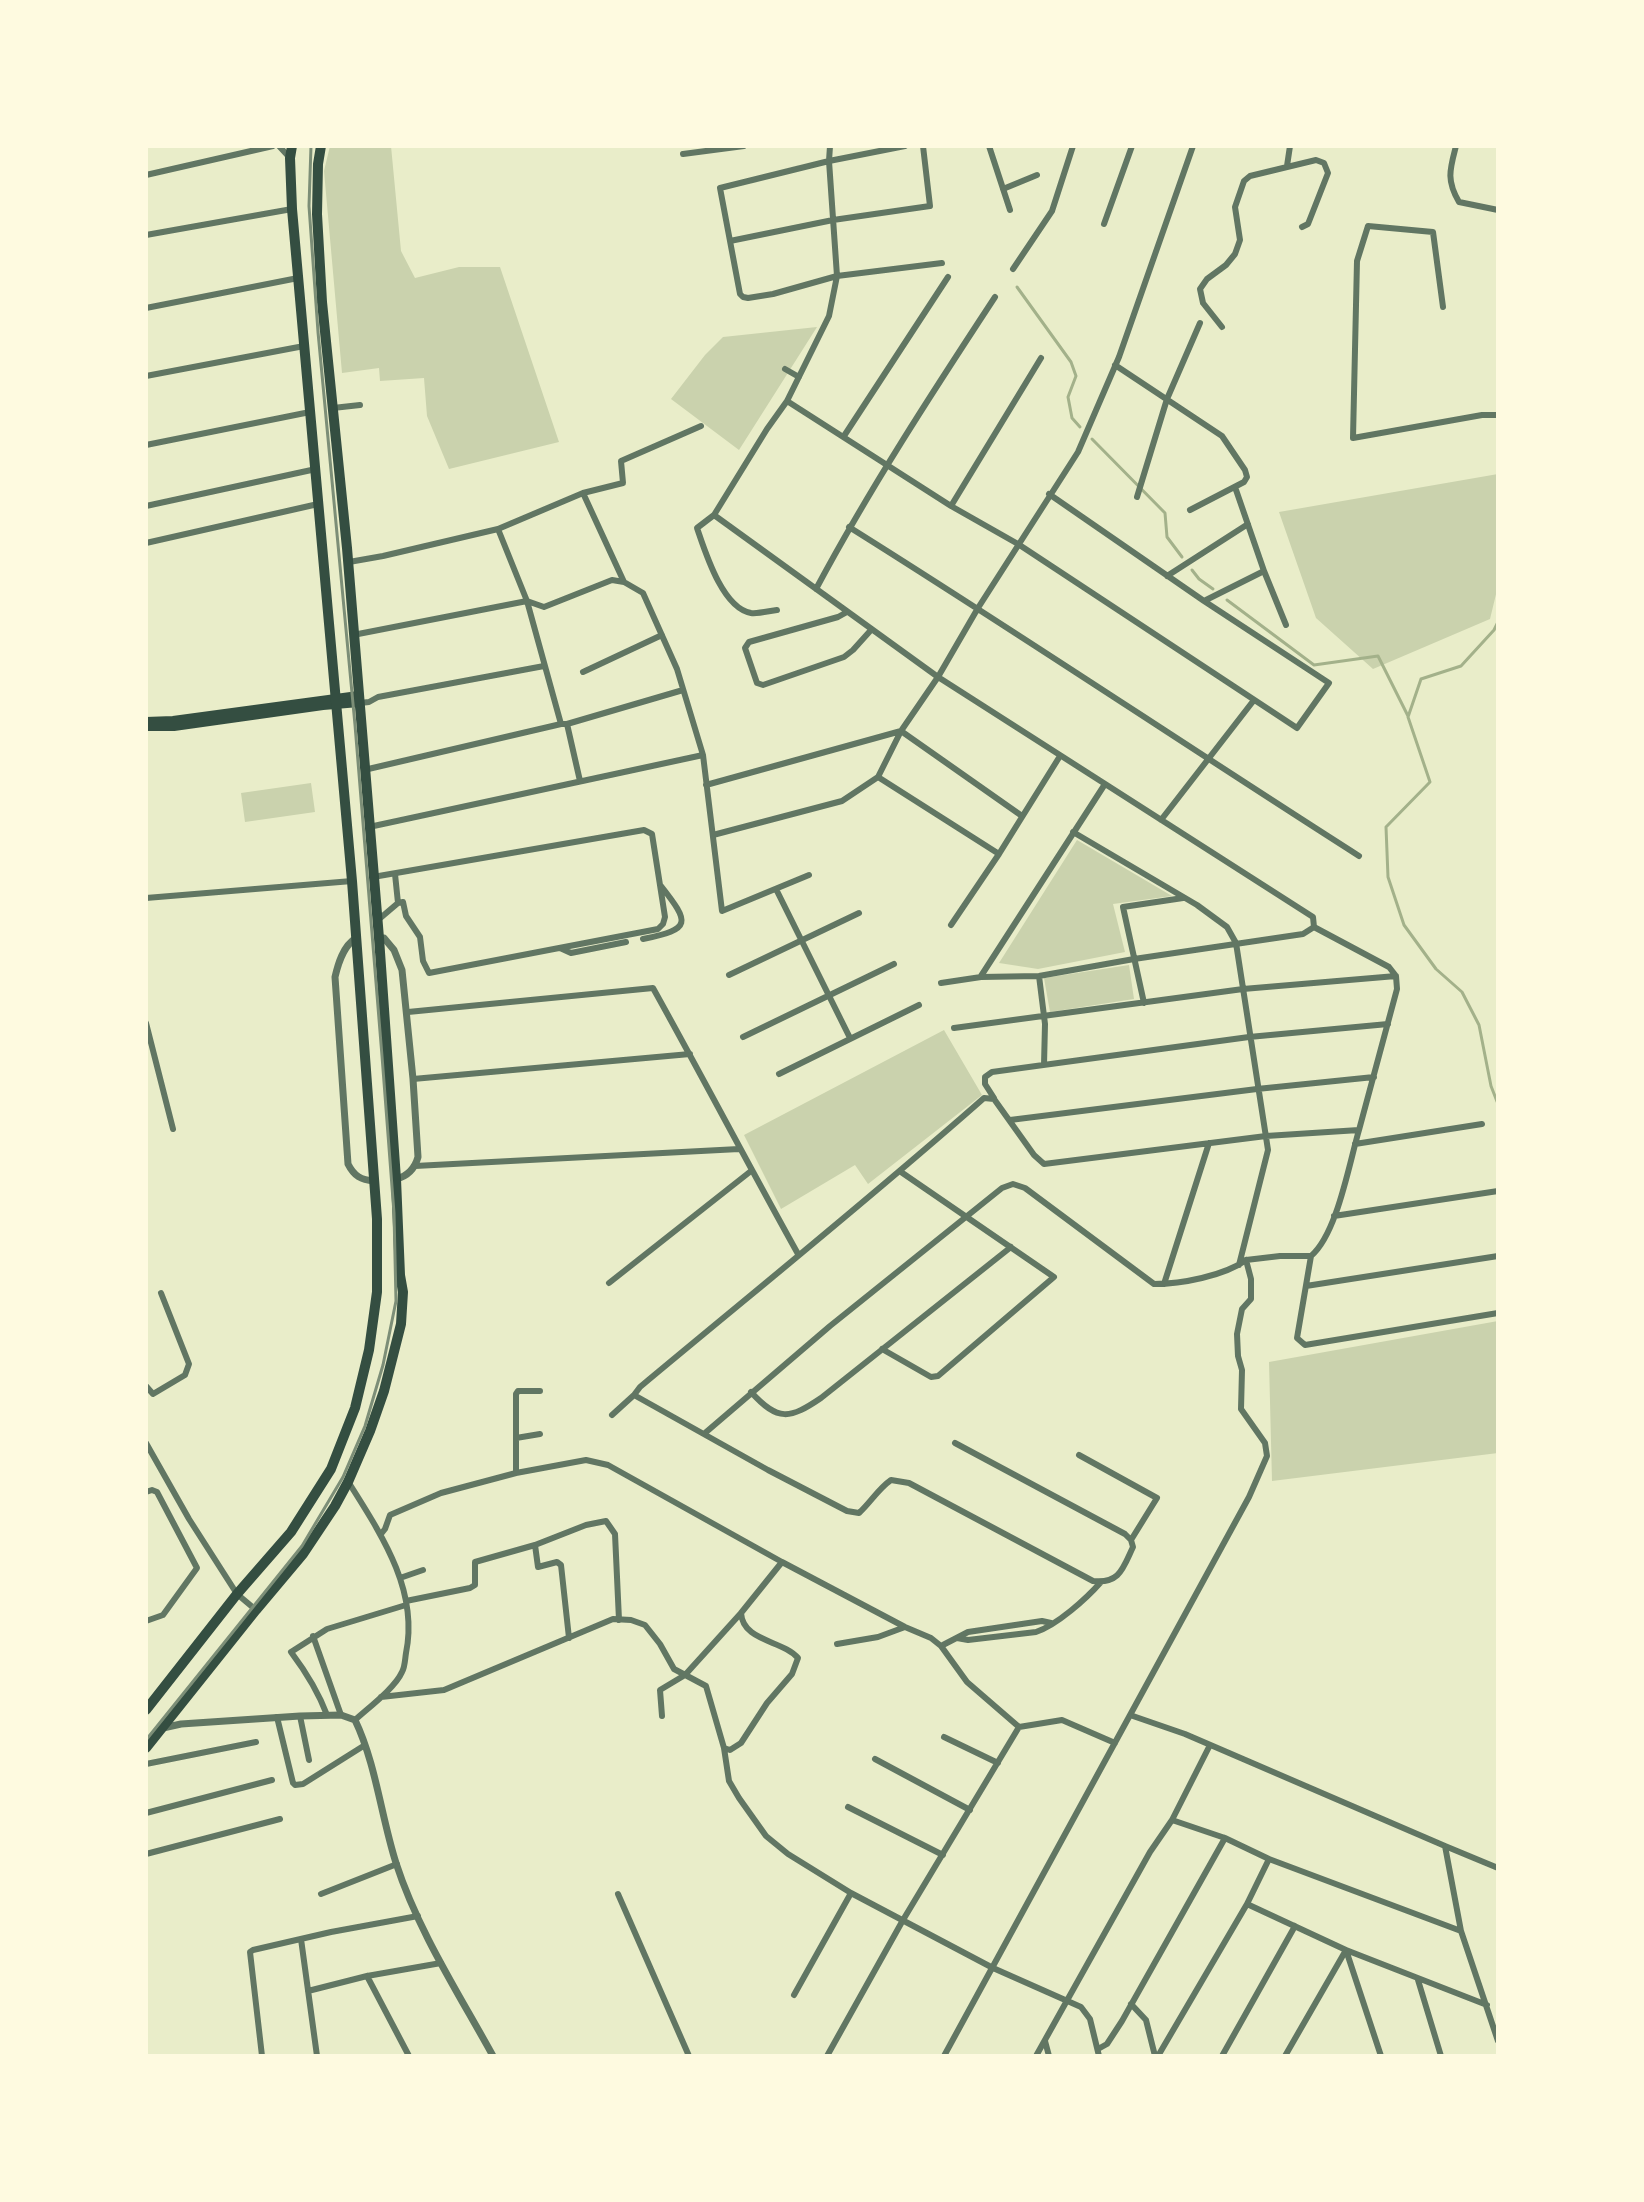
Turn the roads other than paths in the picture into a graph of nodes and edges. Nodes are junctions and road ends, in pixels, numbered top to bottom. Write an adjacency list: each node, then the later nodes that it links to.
1 (273, 146): 20 (street)
2 (279, 146): 17 (street)
3 (292, 146): 17 (highway)
4 (321, 146): 50 (highway)
5 (744, 146): 16 (street)
6 (830, 146): 18 (street)
7 (905, 146): 18 (street)
8 (923, 146): 26 (street)
9 (989, 146): 22 (street)
10 (1073, 146): 32 (street)
11 (1132, 146): 27 (street)
12 (1181, 146): 15 (street)
13 (1290, 146): 19 (street)
14 (1456, 146): 25 (street)
15 (1193, 147): 43 (street)
16 (683, 154)
17 (290, 158): 23 (highway)
18 (829, 161): 26 (street); 30 (street)
19 (1287, 166): 28 (street); 40 (street)
20 (146, 175)
21 (1037, 175): 22 (street)
22 (1003, 189): 24 (street)
23 (292, 209): 29 (street); 35 (highway)
24 (1010, 210)
25 (1498, 210)
26 (833, 220): 30 (street); 33 (street)
27 (1104, 224)
28 (1302, 227)
29 (146, 235)
30 (730, 241): 33 (street)
31 (942, 263): 33 (street)
32 (1013, 269)
33 (837, 276): 46 (street)
34 (948, 277): 54 (street)
35 (298, 278): 38 (street); 41 (highway)
36 (995, 297): 56 (street)
37 (1443, 307): 52 (street)
38 (146, 308)
39 (1200, 323): 47 (street)
40 (1222, 327)
41 (304, 346): 45 (street); 51 (highway)
42 (1041, 358): 64 (street)
43 (1115, 365): 47 (street); 60 (street)
44 (785, 369): 46 (street)
45 (146, 376)
46 (799, 377): 48 (street)
47 (1167, 399): 58 (street); 61 (street)
48 (787, 401): 54 (street); 66 (street)
49 (360, 405): 50 (street)
50 (333, 408): 72 (highway)
51 (310, 412): 55 (street); 57 (highway)
52 (1498, 415)
53 (701, 426): 59 (street)
54 (844, 436): 56 (street)
55 (146, 445)
56 (887, 464): 64 (street); 68 (street)
57 (316, 469): 62 (highway); 63 (street)
58 (1235, 487): 65 (street); 67 (street)
59 (583, 493): 69 (street); 75 (street)
60 (1049, 494): 71 (street); 74 (street)
61 (1137, 497)
62 (319, 504): 70 (street); 92 (highway)
63 (146, 506)
64 (951, 506): 71 (street)
65 (1190, 510)
66 (714, 515): 76 (street); 80 (street)
67 (1248, 524): 73 (street); 74 (street)
68 (849, 527): 76 (street); 79 (street)
69 (498, 529): 72 (street); 77 (street)
70 (146, 543)
71 (1018, 544): 79 (street); 91 (street)
72 (348, 562): 84 (highway)
73 (1264, 571): 78 (street); 82 (street)
74 (1167, 576): 78 (street)
75 (624, 582): 77 (street); 85 (street)
76 (816, 589): 81 (street)
77 (527, 601): 84 (street); 86 (street)
78 (1204, 601): 91 (street)
79 (978, 608): 88 (street); 99 (street)
80 (777, 610)
81 (847, 612): 83 (street); 83 (street)
82 (1286, 625)
83 (871, 630): 88 (street)
84 (353, 635): 90 (highway)
85 (662, 635): 87 (street); 89 (street)
86 (544, 666): 90 (street); 94 (street)
87 (583, 672)
88 (938, 677): 96 (street); 98 (street)
89 (683, 690): 94 (street); 97 (street)
90 (358, 699): 92 (main road); 100 (highway)
91 (1254, 700): 99 (street)
92 (337, 701): 93 (main road); 95 (main road); 115 (highway)
93 (146, 721)
94 (564, 724): 100 (street); 102 (street)
95 (146, 727)
96 (901, 731): 101 (street); 104 (street); 105 (street)
97 (703, 755): 102 (street); 104 (street)
98 (1060, 756): 103 (street); 105 (street)
99 (1209, 760): 106 (street); 111 (street)
100 (364, 770): 107 (highway)
101 (878, 777): 109 (street); 110 (street)
102 (580, 781): 107 (street)
103 (1105, 784): 106 (street); 108 (street)
104 (706, 785): 109 (street)
105 (1022, 816): 110 (street)
106 (1161, 820): 124 (street)
107 (369, 827): 114 (highway)
108 (1073, 832): 119 (street); 137 (street)
109 (713, 835): 117 (street)
110 (999, 854): 123 (street)
111 (1359, 856)
112 (395, 874): 114 (street); 116 (street); 120 (street)
113 (809, 875): 117 (street)
114 (373, 877): 122 (highway)
115 (352, 881): 118 (street); 125 (highway)
116 (660, 884): 127 (street); 131 (street)
117 (776, 889): 128 (street)
118 (146, 898)
119 (1183, 898): 130 (street); 132 (street)
120 (398, 903): 122 (street); 131 (street)
121 (859, 913): 128 (street)
122 (378, 920): 126 (highway)
123 (951, 925)
124 (1314, 927): 130 (street); 136 (street)
125 (356, 938): 170 (highway); 170 (street)
126 (379, 938): 143 (street); 169 (highway)
127 (643, 939)
128 (802, 940): 134 (street); 140 (street)
129 (626, 942): 131 (street)
130 (1236, 943): 132 (street); 139 (street)
131 (560, 948)
132 (1134, 959): 135 (street); 141 (street)
133 (894, 964): 140 (street)
134 (729, 975)
135 (1039, 976): 137 (street); 144 (street)
136 (1396, 976): 139 (street); 146 (street)
137 (981, 977): 138 (street)
138 (941, 983)
139 (1243, 989): 141 (street); 149 (street)
140 (829, 995): 148 (street); 150 (street)
141 (1144, 1003): 144 (street)
142 (919, 1005): 150 (street)
143 (408, 1012): 151 (street); 155 (street)
144 (1045, 1015): 147 (street); 152 (street)
145 (146, 1023): 160 (street)
146 (1388, 1024): 149 (street); 154 (street)
147 (954, 1028)
148 (743, 1037)
149 (1249, 1037): 152 (street); 156 (street)
150 (850, 1038): 153 (street)
151 (690, 1054): 155 (street); 165 (street)
152 (1044, 1065): 157 (street)
153 (779, 1074)
154 (1374, 1077): 156 (street); 161 (street)
155 (413, 1079): 166 (street)
156 (1257, 1089): 158 (street); 162 (street)
157 (994, 1099): 158 (street); 168 (street)
158 (1010, 1120): 163 (street)
159 (1482, 1124): 164 (street)
160 (173, 1129)
161 (1359, 1130): 162 (street); 164 (street)
162 (1266, 1136): 163 (street); 179 (street)
163 (1209, 1143): 181 (street)
164 (1355, 1144): 173 (street)
165 (739, 1149): 166 (street); 167 (street)
166 (415, 1166): 169 (street)
167 (751, 1171): 175 (street); 180 (street)
168 (901, 1172): 172 (street); 175 (street)
169 (397, 1183): 170 (highway); 199 (highway)
170 (375, 1185): 210 (highway)
171 (1498, 1191): 173 (street)
172 (966, 1216): 174 (street); 181 (street); 188 (street)
173 (1334, 1216): 176 (street)
174 (1011, 1247): 185 (street); 185 (street)
175 (798, 1254): 189 (street)
176 (1311, 1256): 178 (street); 182 (street)
177 (1498, 1256): 182 (street)
178 (1246, 1260): 179 (street); 226 (street)
179 (1239, 1265): 181 (street)
180 (609, 1283)
181 (1164, 1284)
182 (1306, 1286): 184 (street)
183 (161, 1293): 186 (street)
184 (1498, 1313)
185 (882, 1349): 188 (street)
186 (146, 1386)
187 (540, 1391): 193 (street)
188 (751, 1392): 191 (street)
189 (634, 1395): 190 (street); 191 (street)
190 (612, 1415)
191 (705, 1433): 209 (street)
192 (540, 1434): 193 (street)
193 (516, 1438): 198 (street)
194 (146, 1443): 196 (street)
195 (955, 1443): 204 (street)
196 (149, 1453): 201 (street)
197 (1079, 1455): 204 (street)
198 (516, 1473): 203 (street); 206 (street)
199 (348, 1482): 203 (street); 212 (highway)
200 (146, 1492): 202 (street)
201 (191, 1522): 202 (street); 210 (street)
202 (178, 1530): 215 (street)
203 (381, 1534): 208 (street)
204 (1131, 1540): 209 (street)
205 (535, 1545): 211 (street); 214 (street); 218 (street)
206 (782, 1562): 213 (street); 216 (street)
207 (423, 1570): 208 (street)
208 (400, 1578): 211 (street)
209 (1101, 1582): 220 (street)
210 (237, 1594): 212 (street); 223 (highway)
211 (406, 1603): 217 (street); 222 (street)
212 (256, 1610): 232 (highway)
213 (741, 1613): 221 (street); 239 (street)
214 (619, 1620): 218 (street); 221 (street)
215 (146, 1621)
216 (905, 1627): 219 (street); 220 (street)
217 (313, 1636): 224 (street); 225 (street)
218 (569, 1638): 222 (street)
219 (837, 1644)
220 (941, 1646): 231 (street)
221 (685, 1675): 228 (street); 239 (street)
222 (381, 1697): 230 (street)
223 (146, 1710)
224 (327, 1715): 225 (street); 227 (street)
225 (341, 1715): 230 (street)
226 (1130, 1715): 235 (street); 237 (street)
227 (300, 1716): 229 (street); 241 (street)
228 (662, 1716)
229 (277, 1717): 232 (street); 236 (street)
230 (355, 1720): 236 (street)
231 (1019, 1727): 235 (street); 242 (street)
232 (163, 1728): 238 (highway)
233 (944, 1737): 242 (street)
234 (256, 1742): 243 (street)
235 (1115, 1743): 268 (street)
236 (365, 1745): 255 (street)
237 (1210, 1745): 249 (street); 251 (street)
238 (146, 1748)
239 (724, 1748): 257 (street)
240 (875, 1759): 246 (street)
241 (309, 1760)
242 (998, 1763): 246 (street)
243 (146, 1764)
244 (272, 1780): 247 (street)
245 (848, 1807): 253 (street)
246 (970, 1810): 253 (street)
247 (146, 1813)
248 (280, 1819): 252 (street)
249 (1172, 1820): 250 (street); 273 (street)
250 (1225, 1838): 254 (street); 274 (street)
251 (1445, 1846): 256 (street); 264 (street)
252 (146, 1854)
253 (943, 1855): 262 (street)
254 (1269, 1859): 260 (street); 264 (street)
255 (397, 1864): 258 (street); 261 (street)
256 (1498, 1868)
257 (851, 1893): 262 (street); 272 (street)
258 (321, 1894)
259 (618, 1894): 283 (street)
260 (1247, 1904): 263 (street); 288 (street)
261 (418, 1916): 265 (street); 267 (street)
262 (903, 1920): 268 (street); 284 (street)
263 (1295, 1926): 266 (street); 289 (street)
264 (1461, 1931): 275 (street)
265 (301, 1939): 271 (street); 279 (street)
266 (1346, 1950): 270 (street); 290 (street); 291 (street)
267 (441, 1963): 269 (street); 282 (street)
268 (993, 1968): 273 (street); 285 (street)
269 (367, 1976): 271 (street); 281 (street)
270 (1418, 1980): 275 (street); 292 (street)
271 (308, 1991): 280 (street)
272 (794, 1995)
273 (1068, 2002): 276 (street); 278 (street)
274 (1131, 2004): 278 (street); 288 (street)
275 (1487, 2005): 277 (street)
276 (1045, 2041): 286 (street); 287 (street)
277 (1498, 2041)
278 (1098, 2052)
279 (262, 2056)
280 (317, 2056)
281 (409, 2056)
282 (493, 2056)
283 (689, 2056)
284 (827, 2056)
285 (944, 2056)
286 (1036, 2056)
287 (1049, 2056)
288 (1157, 2056)
289 (1222, 2056)
290 (1285, 2056)
291 (1381, 2056)
292 (1441, 2056)

